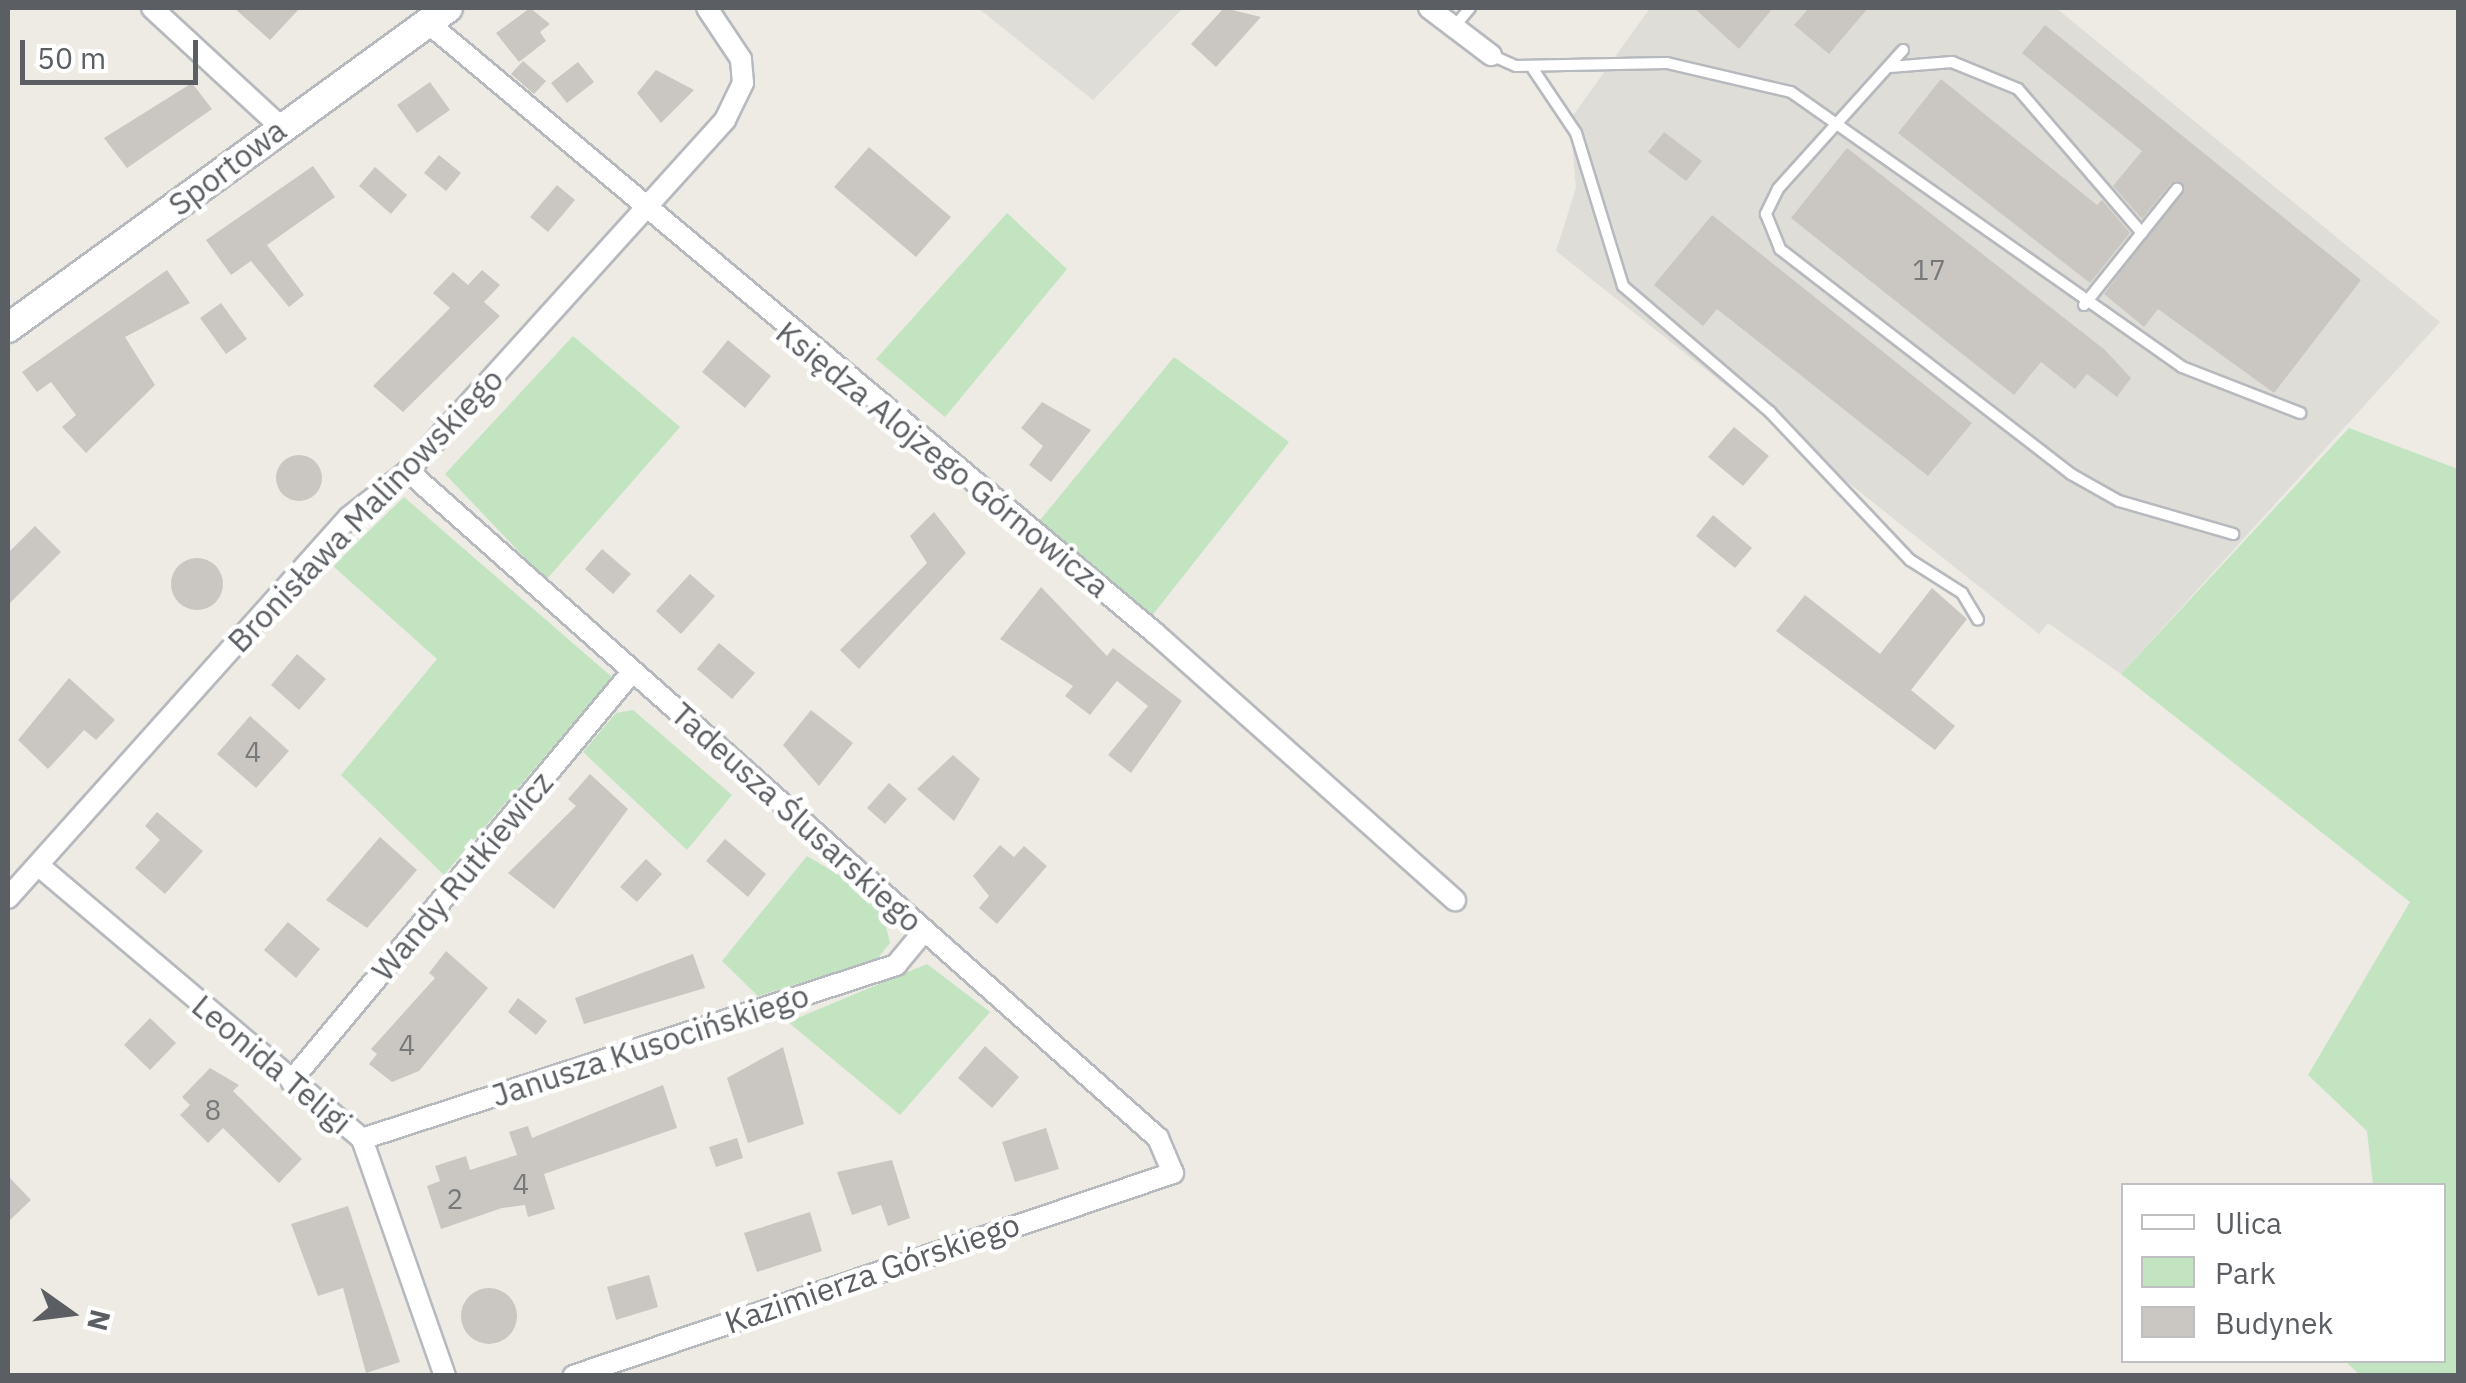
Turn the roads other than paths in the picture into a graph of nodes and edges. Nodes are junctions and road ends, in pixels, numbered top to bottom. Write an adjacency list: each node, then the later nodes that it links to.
1 (152, 8): 12 (street)
2 (707, 8): 14 (street, Bronisława Malinowskiego)
3 (1429, 8): 6 (street)
4 (1470, 8): 6 (lane)
5 (438, 15): 12 (street, Sportowa); 14 (street, Księdza Alojzego Górnowicza)
6 (1454, 27): 8 (street)
7 (1903, 50): 10 (lane)
8 (1491, 55): 9 (lane)
9 (1531, 66): 11 (lane); 21 (lane)
10 (1889, 67): 11 (lane); 15 (lane)
11 (1845, 122): 16 (lane); 20 (lane)
12 (282, 128): 17 (street, Sportowa)
13 (2177, 189): 15 (lane)
14 (644, 212): 19 (street, Bronisława Malinowskiego); 25 (street, Księdza Alojzego Górnowicza)
15 (2142, 233): 16 (lane)
16 (2084, 305): 18 (lane)
17 (8, 328)
18 (2300, 413)
19 (408, 470): 22 (street, Tadeusza Ślusarskiego); 23 (street, Bronisława Malinowskiego)
20 (2233, 534)
21 (1978, 620)
22 (632, 672): 26 (street, Tadeusza Ślusarskiego); 27 (street, Wandy Rutkiewicz)
23 (38, 865): 24 (street, Bronisława Malinowskiego); 27 (street, Leonida Teligi)
24 (8, 898)
25 (1455, 900)
26 (924, 930): 28 (street, Janusza Kusocińskiego); 29 (street, Tadeusza Ślusarskiego)
27 (292, 1081): 28 (street, Leonida Teligi)
28 (362, 1139): 30 (street, Leonida Teligi)
29 (1173, 1173): 31 (street, Kazimierza Górskiego)
30 (445, 1376)
31 (572, 1376)

